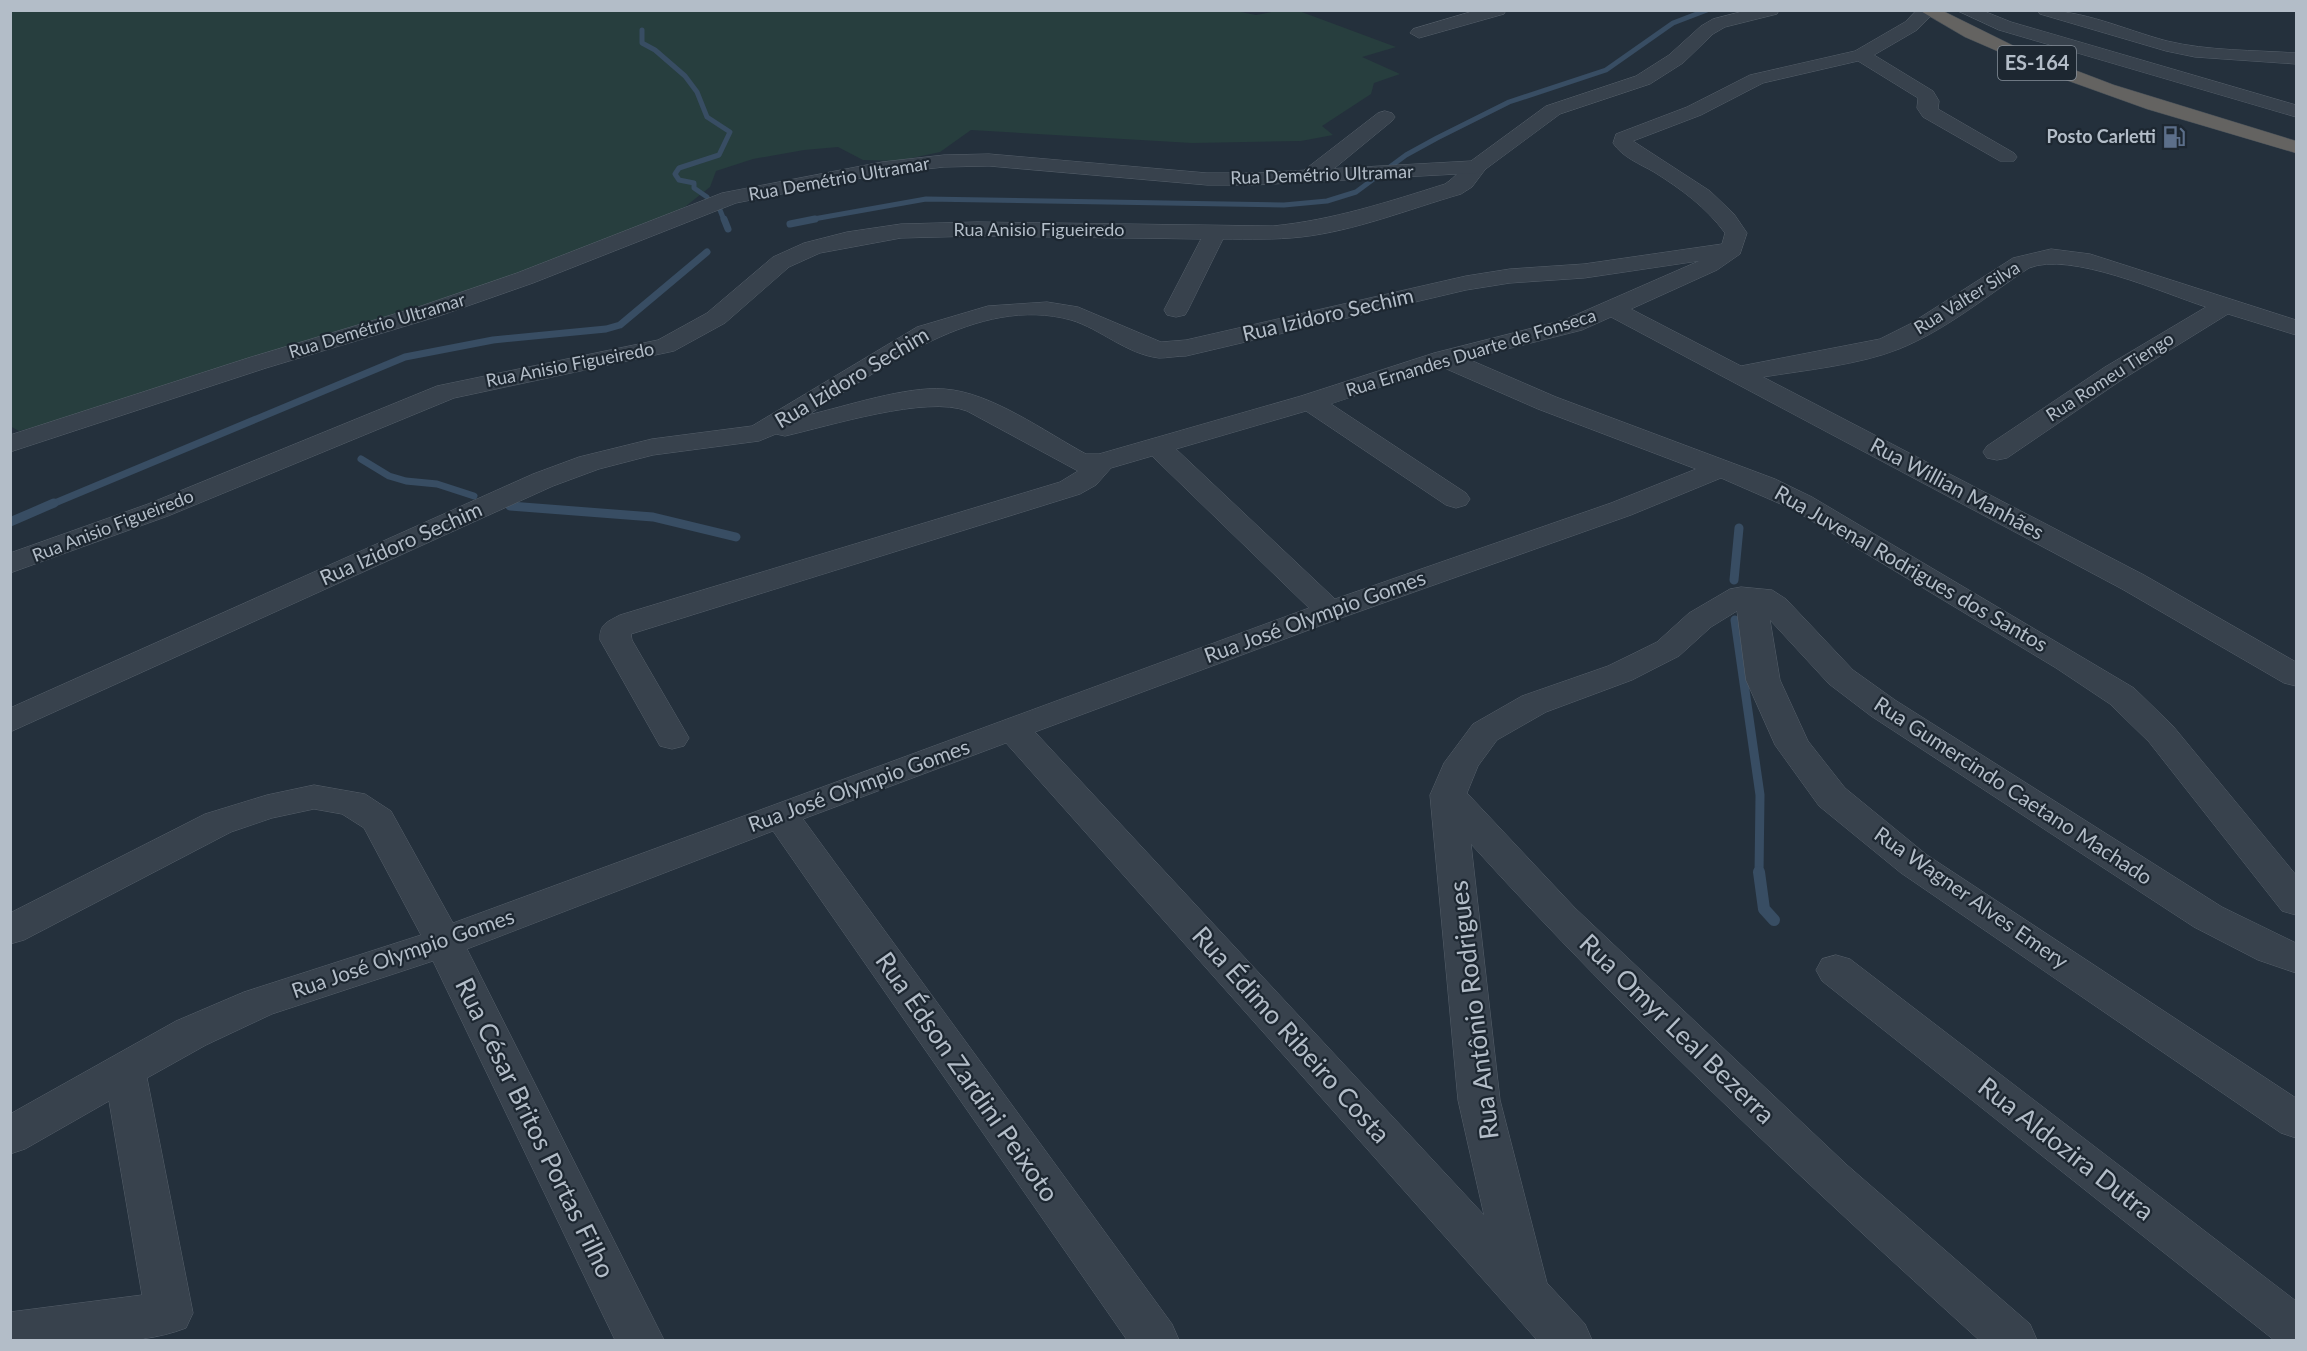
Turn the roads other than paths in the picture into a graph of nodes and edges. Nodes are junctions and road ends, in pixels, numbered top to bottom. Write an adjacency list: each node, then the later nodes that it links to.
1 (1498, 10): 7 (street)
2 (1771, 10): 15 (street)
3 (1927, 11): 5 (highway, ES-164); 9 (street)
4 (2059, 12): 10 (street)
5 (1957, 14): 6 (street); 8 (highway, ES-164)
6 (2005, 27): 8 (highway); 11 (street)
7 (1419, 33)
8 (1974, 35): 13 (highway, ES-164)
9 (1861, 55): 14 (street); 18 (street)
10 (2296, 59)
11 (2296, 111)
12 (1384, 117): 16 (street)
13 (2296, 147)
14 (2007, 157)
15 (1476, 167): 16 (street, Rua Demétrio Ultramar); 17 (street, Rua Anisio Figueiredo)
16 (1311, 176): 27 (street, Rua Demétrio Ultramar)
17 (1215, 233): 20 (street); 33 (street, Rua Anisio Figueiredo)
18 (1732, 249): 21 (street, Rua Ernandes Duarte de Fonseca); 26 (street, Rua Izidoro Sechim)
19 (2226, 305): 22 (street, Rua Valter Silva); 24 (street, Rua Valter Silva); 29 (street, Rua Romeu Tiengo)
20 (1176, 309)
21 (1613, 309): 23 (street, Rua Ernandes Duarte de Fonseca); 24 (street, Rua Willian Manhães)
22 (2296, 328)
23 (1443, 358): 25 (street, Rua Ernandes Duarte de Fonseca); 31 (street, Rua Juvenal Rodrigues dos Santos)
24 (1739, 374): 36 (street, Rua Willian Manhães)
25 (1310, 402): 28 (street, Rua Ernandes Duarte de Fonseca); 32 (street)
26 (759, 433): 30 (street, Rua Ernandes Duarte de Fonseca); 37 (street, Rua Izidoro Sechim)
27 (10, 444)
28 (1156, 446): 30 (street, Rua Ernandes Duarte de Fonseca); 35 (street)
29 (1997, 452)
30 (1101, 462): 39 (street)
31 (1722, 468): 35 (street, Rua José Olympio Gomes); 42 (street, Rua Juvenal Rodrigues dos Santos)
32 (1456, 499)
33 (10, 564)
34 (1751, 596): 40 (street); 45 (street, Rua Gumercindo Caetano Machado); 48 (street, Rua Wagner Alves Emery)
35 (1330, 611): 38 (street, Rua José Olympio Gomes)
36 (2296, 676)
37 (10, 721)
38 (1013, 729): 41 (street, Rua José Olympio Gomes); 50 (street, Rua Édimo Ribeiro Costa)
39 (672, 738)
40 (1448, 795): 50 (street, Rua Antônio Rodrigues); 57 (street, Rua Omyr Leal Bezerra)
41 (780, 813): 44 (street, Rua José Olympio Gomes); 55 (street, Rua Édson Zardini Peixoto)
42 (2296, 901)
43 (10, 930): 44 (street, Rua César Britos Portas Filho)
44 (444, 942): 47 (street, Rua José Olympio Gomes); 54 (street, Rua César Britos Portas Filho)
45 (2296, 958)
46 (1836, 970): 52 (street, Rua Aldozira Dutra)
47 (125, 1073): 49 (street, Rua José Olympio Gomes); 51 (street)
48 (2296, 1120)
49 (10, 1136)
50 (1526, 1293): 56 (street, Rua Édimo Ribeiro Costa)
51 (175, 1327): 53 (street)
52 (2296, 1329)
53 (10, 1334)
54 (640, 1341)
55 (1155, 1341)
56 (1568, 1341)
57 (2013, 1341)

